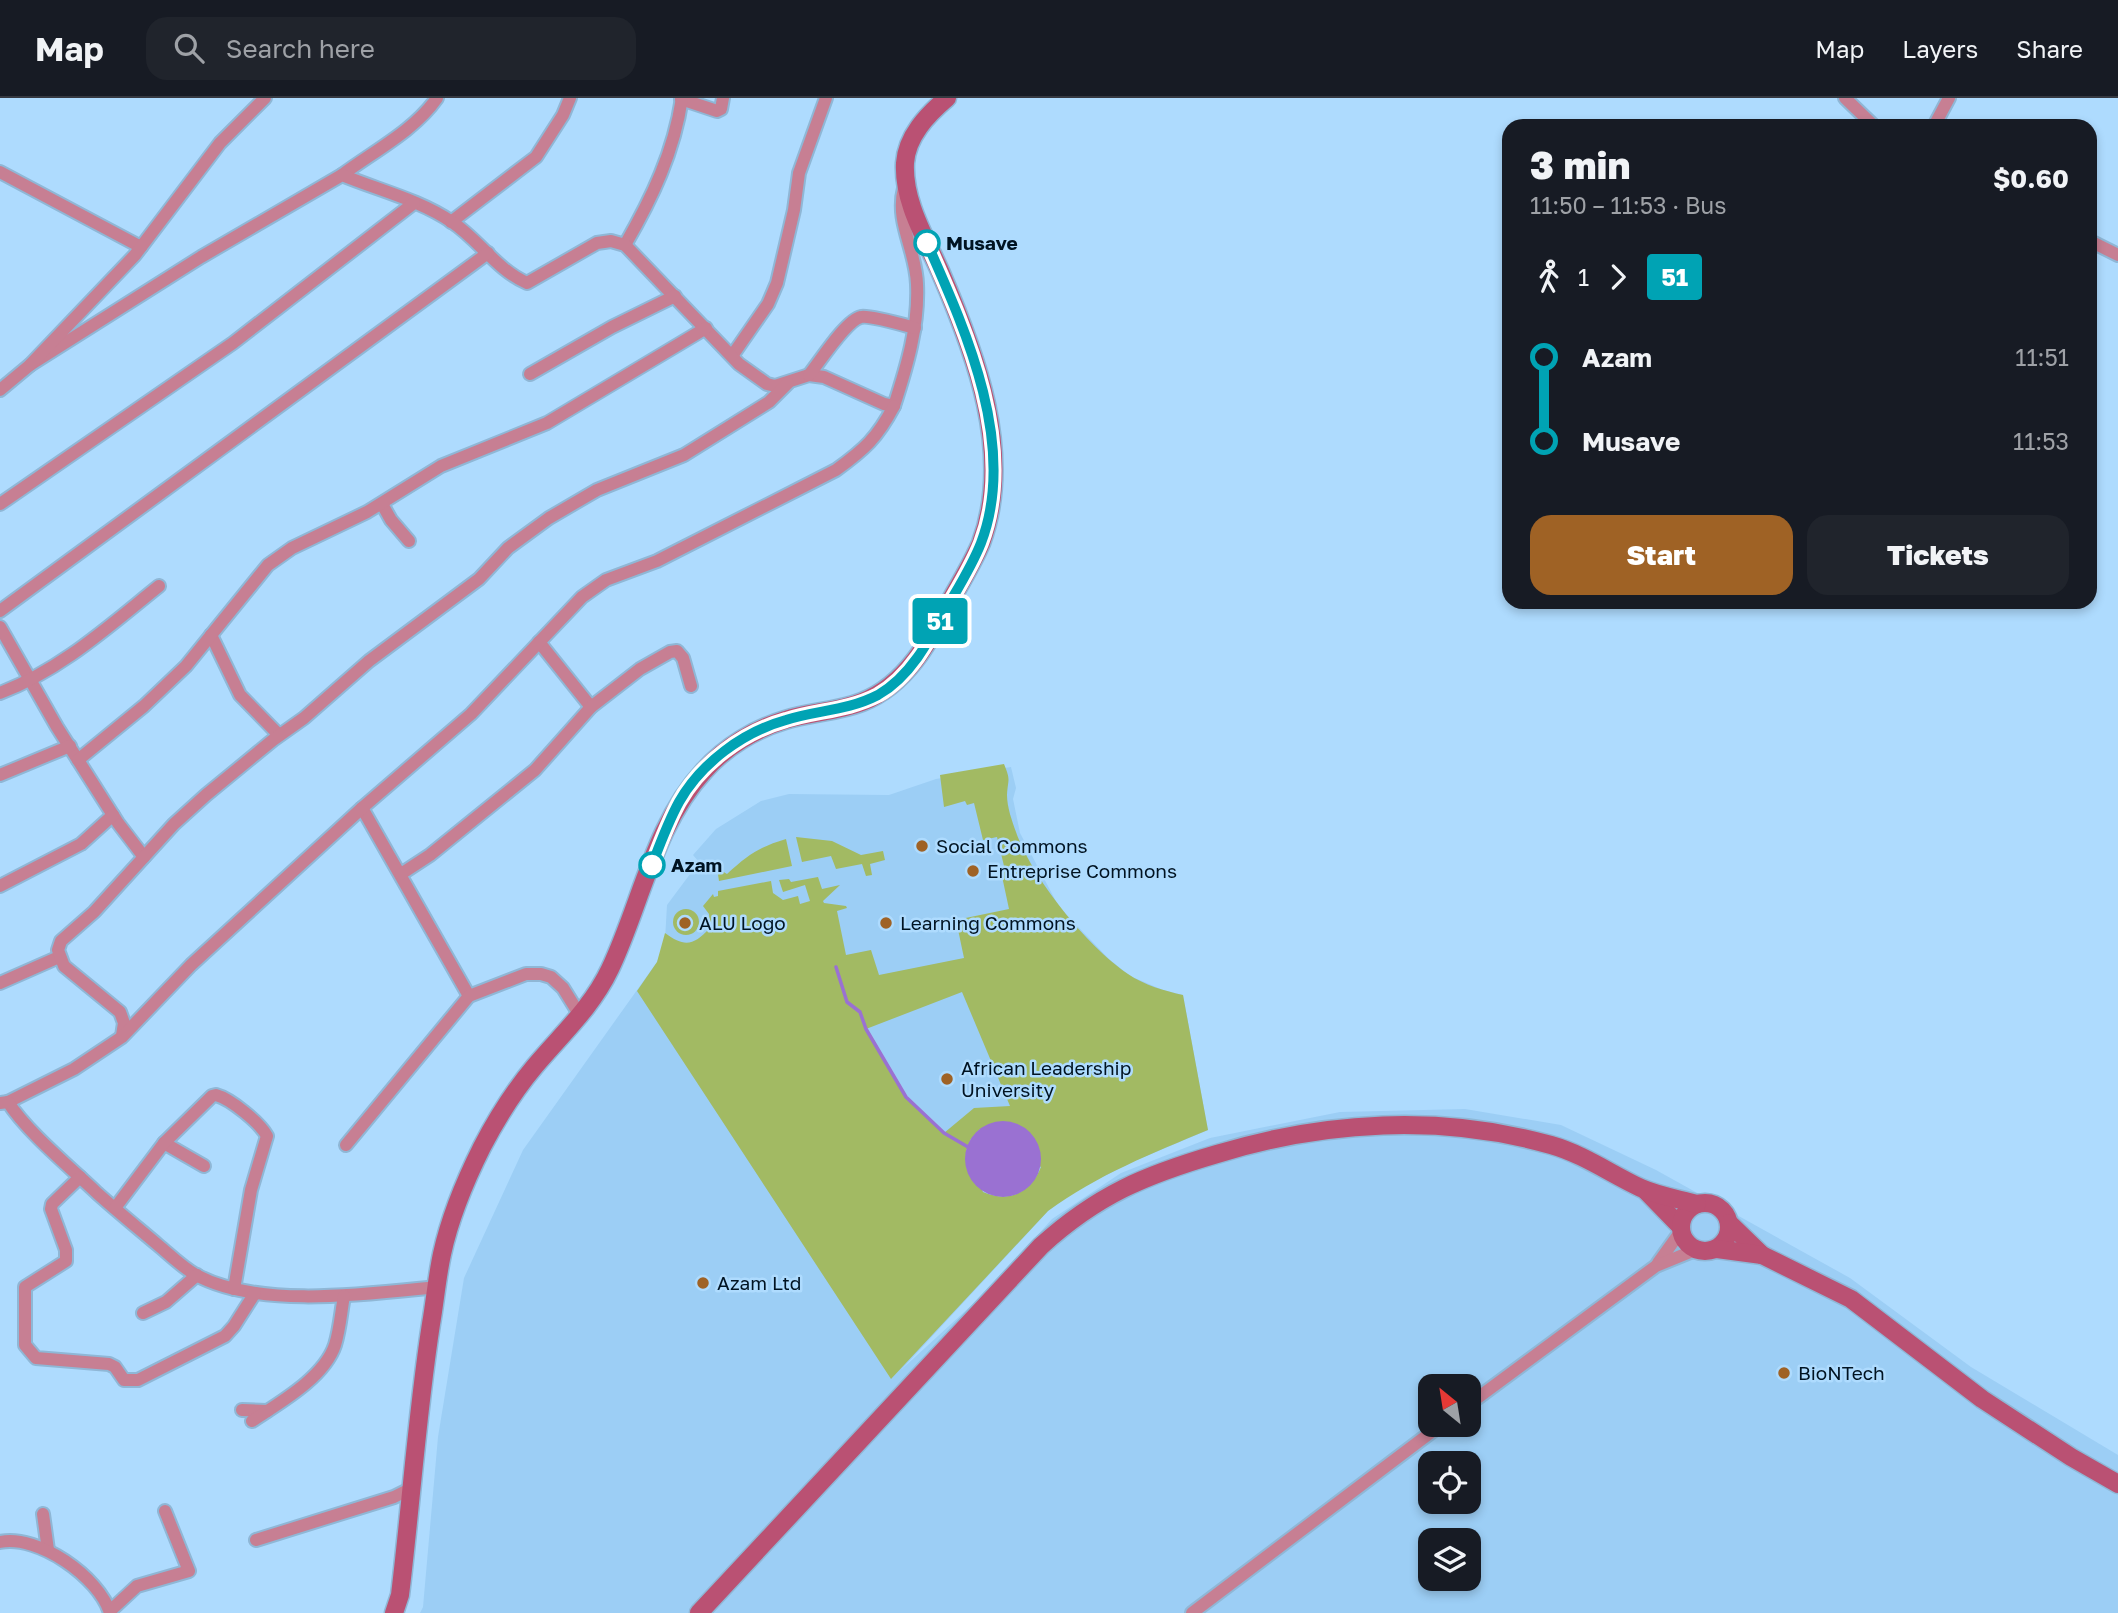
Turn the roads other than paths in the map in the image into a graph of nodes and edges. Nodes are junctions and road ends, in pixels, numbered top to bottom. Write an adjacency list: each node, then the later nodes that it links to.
1 (265, 98): 19 (street)
2 (437, 98): 13 (street)
3 (569, 98): 16 (street)
4 (723, 98): 8 (street)
5 (826, 98): 25 (street)
6 (1845, 98): 10 (street)
7 (1949, 98): 11 (street)
8 (682, 99): 18 (street)
9 (939, 101): 14 (main road)
10 (1867, 119)
11 (1938, 119)
12 (0, 172): 19 (street)
13 (342, 175): 15 (street); 26 (street)
14 (905, 184): 24 (street); 56 (main road)
15 (414, 203): 16 (street); 33 (street)
16 (451, 222): 20 (street)
17 (2097, 244): 21 (street)
18 (625, 245): 20 (street); 22 (street)
19 (141, 247): 26 (street)
20 (488, 253): 36 (street)
21 (2118, 255)
22 (675, 296): 23 (street); 27 (street)
23 (705, 328): 25 (street); 32 (street)
24 (915, 328): 28 (street); 31 (street)
25 (732, 356): 29 (street)
26 (30, 365): 30 (street)
27 (530, 374)
28 (809, 375): 29 (street); 31 (street)
29 (789, 382): 44 (street)
30 (0, 390)
31 (894, 406): 39 (street)
32 (382, 503): 34 (street); 38 (street)
33 (0, 504)
34 (409, 541)
35 (159, 586): 40 (street)
36 (0, 611)
37 (0, 627): 40 (street)
38 (211, 635): 44 (street); 46 (street)
39 (539, 642): 43 (street); 48 (street)
40 (30, 682): 42 (street); 45 (street)
41 (691, 686): 43 (street)
42 (0, 693)
43 (591, 708): 51 (street)
44 (279, 735): 50 (street)
45 (70, 746): 46 (street); 47 (street)
46 (78, 760): 49 (street)
47 (0, 775)
48 (362, 808): 51 (street); 57 (street)
49 (113, 815): 50 (street); 52 (street)
50 (144, 857): 53 (street)
51 (401, 874): 55 (street)
52 (0, 886)
53 (59, 957): 54 (street); 57 (street)
54 (0, 983)
55 (468, 996): 56 (street); 60 (street)
56 (581, 1017): 73 (main road)
57 (122, 1037): 58 (street)
58 (4, 1103): 62 (street)
59 (164, 1143): 61 (street); 65 (street); 74 (street)
60 (346, 1145)
61 (204, 1166)
62 (80, 1177): 65 (street); 75 (street)
63 (1643, 1189): 64 (main road); 67 (main road); 92 (main road)
64 (1697, 1204): 66 (main road); 67 (main road)
65 (115, 1208): 72 (street)
66 (1729, 1223): 68 (main road); 70 (main road)
67 (1681, 1229): 69 (main road); 71 (street)
68 (1717, 1249): 69 (main road); 70 (main road)
69 (1695, 1250): 71 (street)
70 (1762, 1255): 83 (main road)
71 (1656, 1266): 78 (street)
72 (197, 1275): 74 (street); 77 (street)
73 (437, 1287): 76 (street); 84 (main road)
74 (234, 1290): 75 (street)
75 (255, 1293): 76 (street)
76 (344, 1296): 80 (street)
77 (144, 1313)
78 (1481, 1395)
79 (242, 1410): 80 (street)
80 (268, 1410): 81 (street)
81 (252, 1421)
82 (1425, 1437): 93 (street)
83 (2118, 1484)
84 (412, 1488): 87 (street); 91 (main road)
85 (165, 1511): 90 (street)
86 (43, 1514): 89 (street)
87 (256, 1540)
88 (0, 1542): 89 (street)
89 (48, 1550): 90 (street)
90 (110, 1612)
91 (394, 1613)
92 (699, 1613)
93 (1192, 1613)

